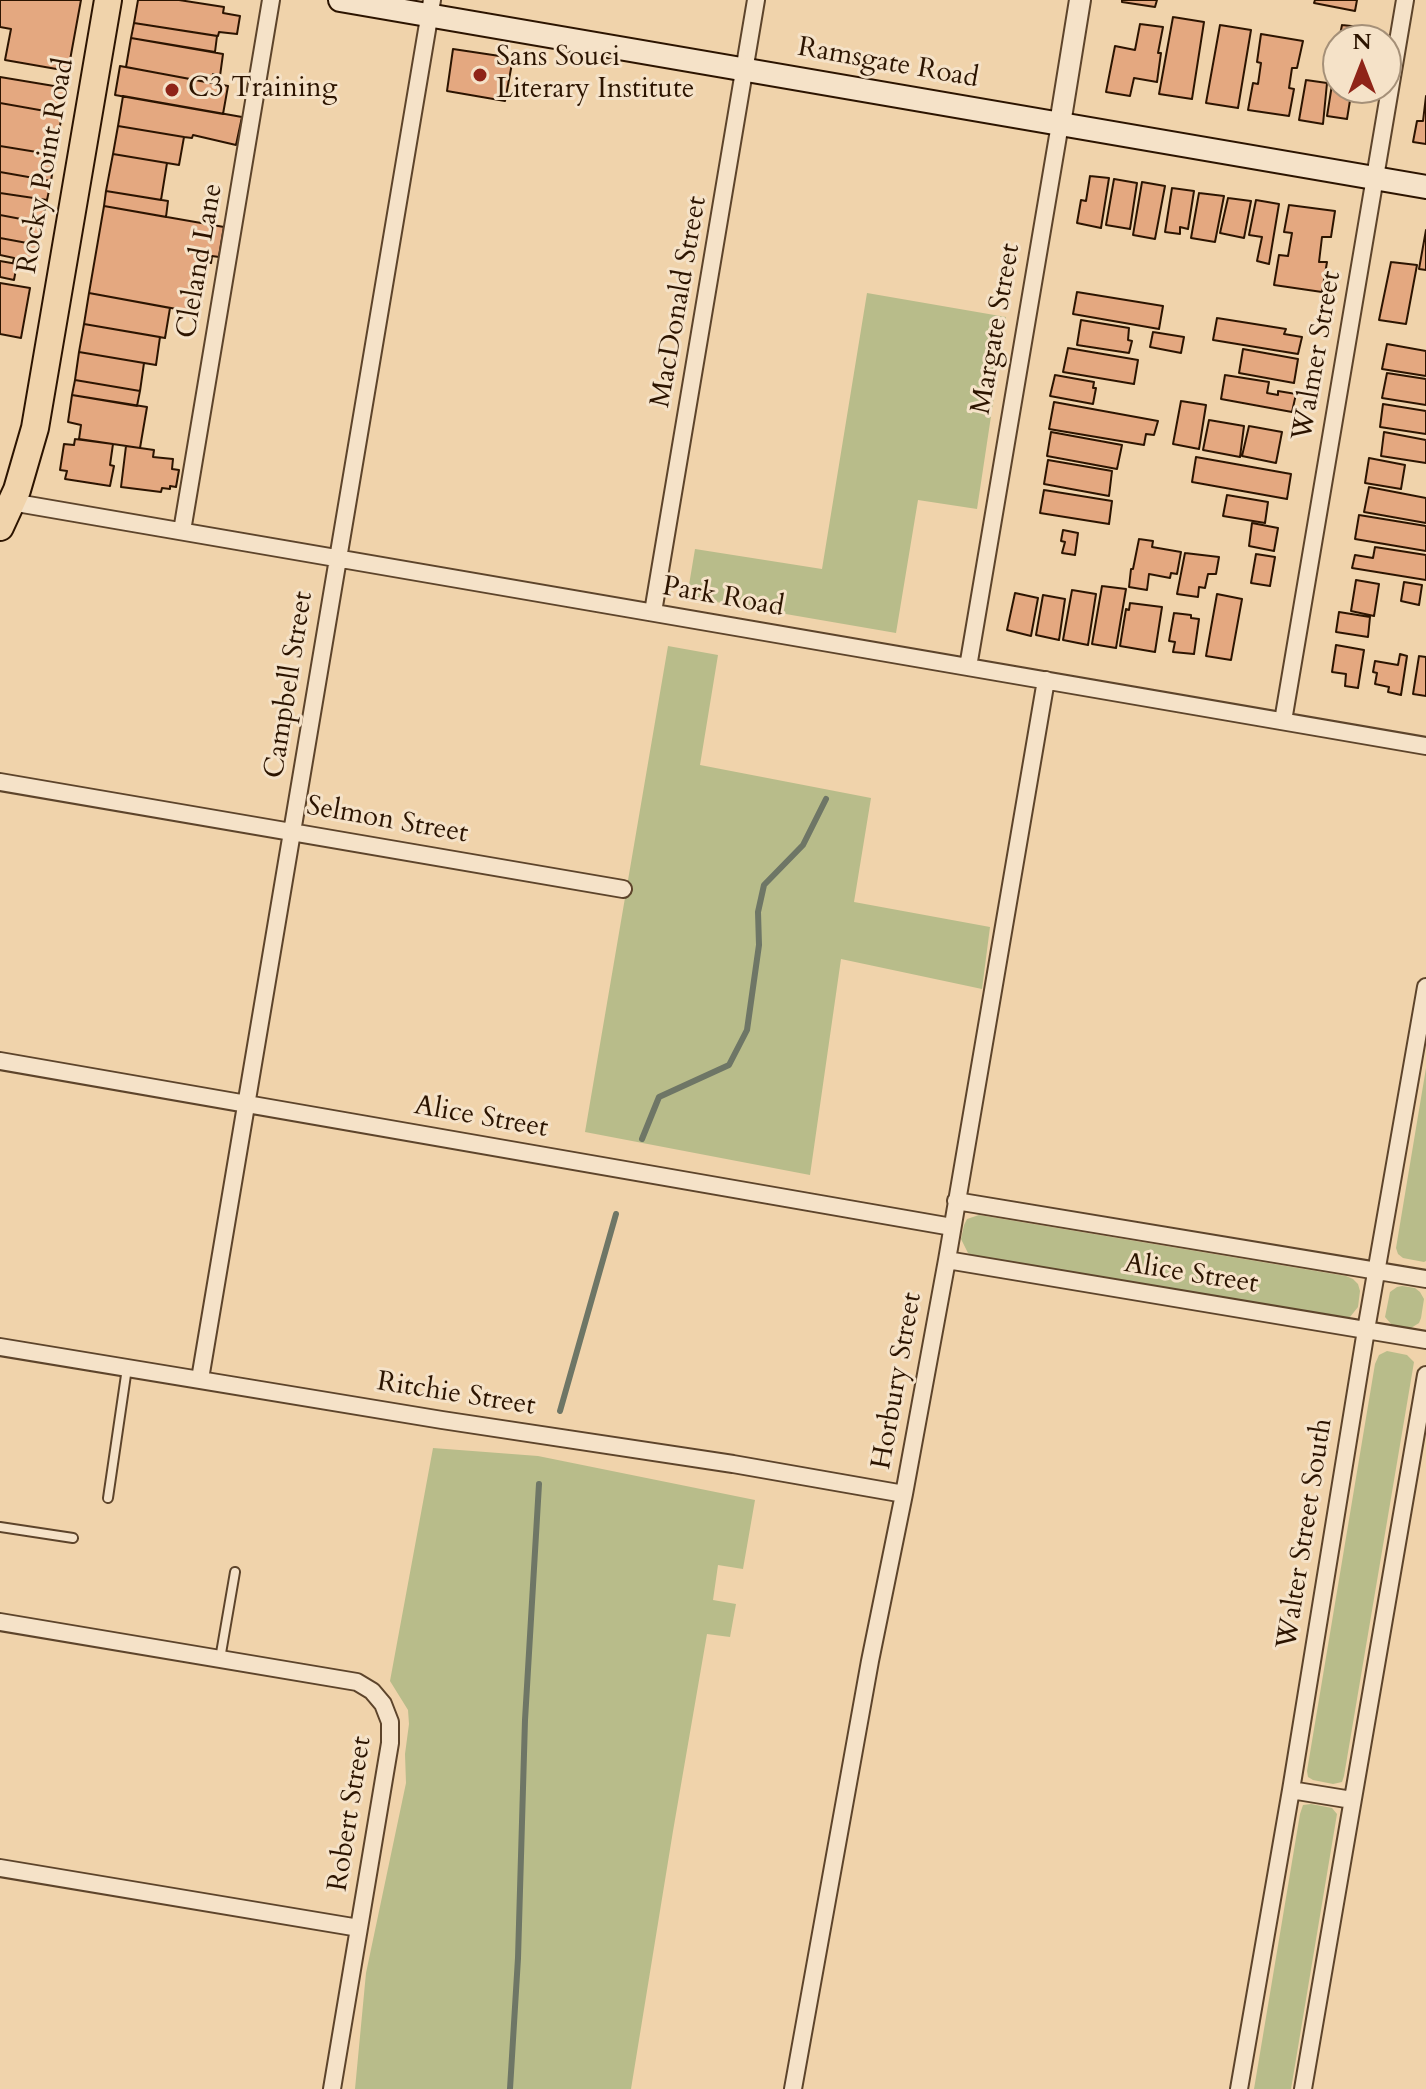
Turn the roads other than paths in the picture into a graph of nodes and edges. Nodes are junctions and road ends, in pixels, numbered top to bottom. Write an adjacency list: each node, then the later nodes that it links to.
1 (108, 0): 12 (main road, Rocky Point Road)
2 (271, 0): 14 (street, Cleland Lane)
3 (340, 0): 7 (main road, Ramsgate Road)
4 (756, 0): 8 (street, MacDonald Street)
5 (1080, 0): 9 (street, Margate Street)
6 (1405, 0): 10 (street, Walmer Street)
7 (431, 8): 8 (main road, Ramsgate Road); 15 (street, Campbell Street)
8 (745, 70): 9 (main road, Ramsgate Road); 16 (street, MacDonald Street)
9 (1060, 124): 10 (main road, Ramsgate Road); 17 (street, Margate Street)
10 (1374, 178): 11 (main road, Ramsgate Road); 19 (street, Walmer Street)
11 (1426, 187)
12 (9, 493): 13 (main road, Rocky Point Road); 14 (street, Park Road)
13 (0, 527)
14 (182, 531): 15 (street, Park Road)
15 (337, 558): 16 (street, Park Road); 22 (street, Campbell Street)
16 (653, 612): 17 (street, Park Road)
17 (968, 667): 18 (street, Park Road)
18 (1046, 680): 19 (street, Park Road); 27 (street, Horbury Street)
19 (1283, 721): 20 (street, Park Road)
20 (1426, 746)
21 (0, 782): 22 (street, Selmon Street)
22 (293, 831): 23 (street, Selmon Street); 26 (street, Campbell Street)
23 (623, 889)
24 (1426, 987): 30 (street, Walter Street South)
25 (0, 1061): 26 (street, Alice Street)
26 (245, 1104): 28 (street, Alice Street); 37 (street, Campbell Street)
27 (956, 1201): 28 (street, Horbury Street); 30 (street, Alice Street)
28 (952, 1227): 29 (street, Horbury Street)
29 (947, 1260): 32 (street, Alice Street); 38 (street, Horbury Street)
30 (1378, 1270): 31 (street, Alice Street); 32 (street, Walter Street South)
31 (1426, 1279)
32 (1366, 1330): 33 (street, Alice Street); 45 (street, Walter Street South)
33 (1426, 1340)
34 (0, 1347): 35 (street, Ritchie Street)
35 (127, 1368): 37 (street, Ritchie Street); 39 (lane)
36 (1426, 1375): 46 (street)
37 (200, 1379): 38 (street, Ritchie Street)
38 (904, 1494): 50 (street, Horbury Street)
39 (108, 1498)
40 (0, 1527): 41 (lane)
41 (73, 1538)
42 (235, 1572): 44 (lane)
43 (0, 1622): 44 (street, Robert Street)
44 (220, 1660): 48 (street, Robert Street)
45 (1291, 1790): 46 (street); 51 (street, Walter Street South)
46 (1352, 1800): 52 (street)
47 (0, 1868): 48 (street)
48 (359, 1928): 49 (street, Robert Street)
49 (332, 2089)
50 (793, 2089)
51 (1239, 2089)
52 (1303, 2089)

